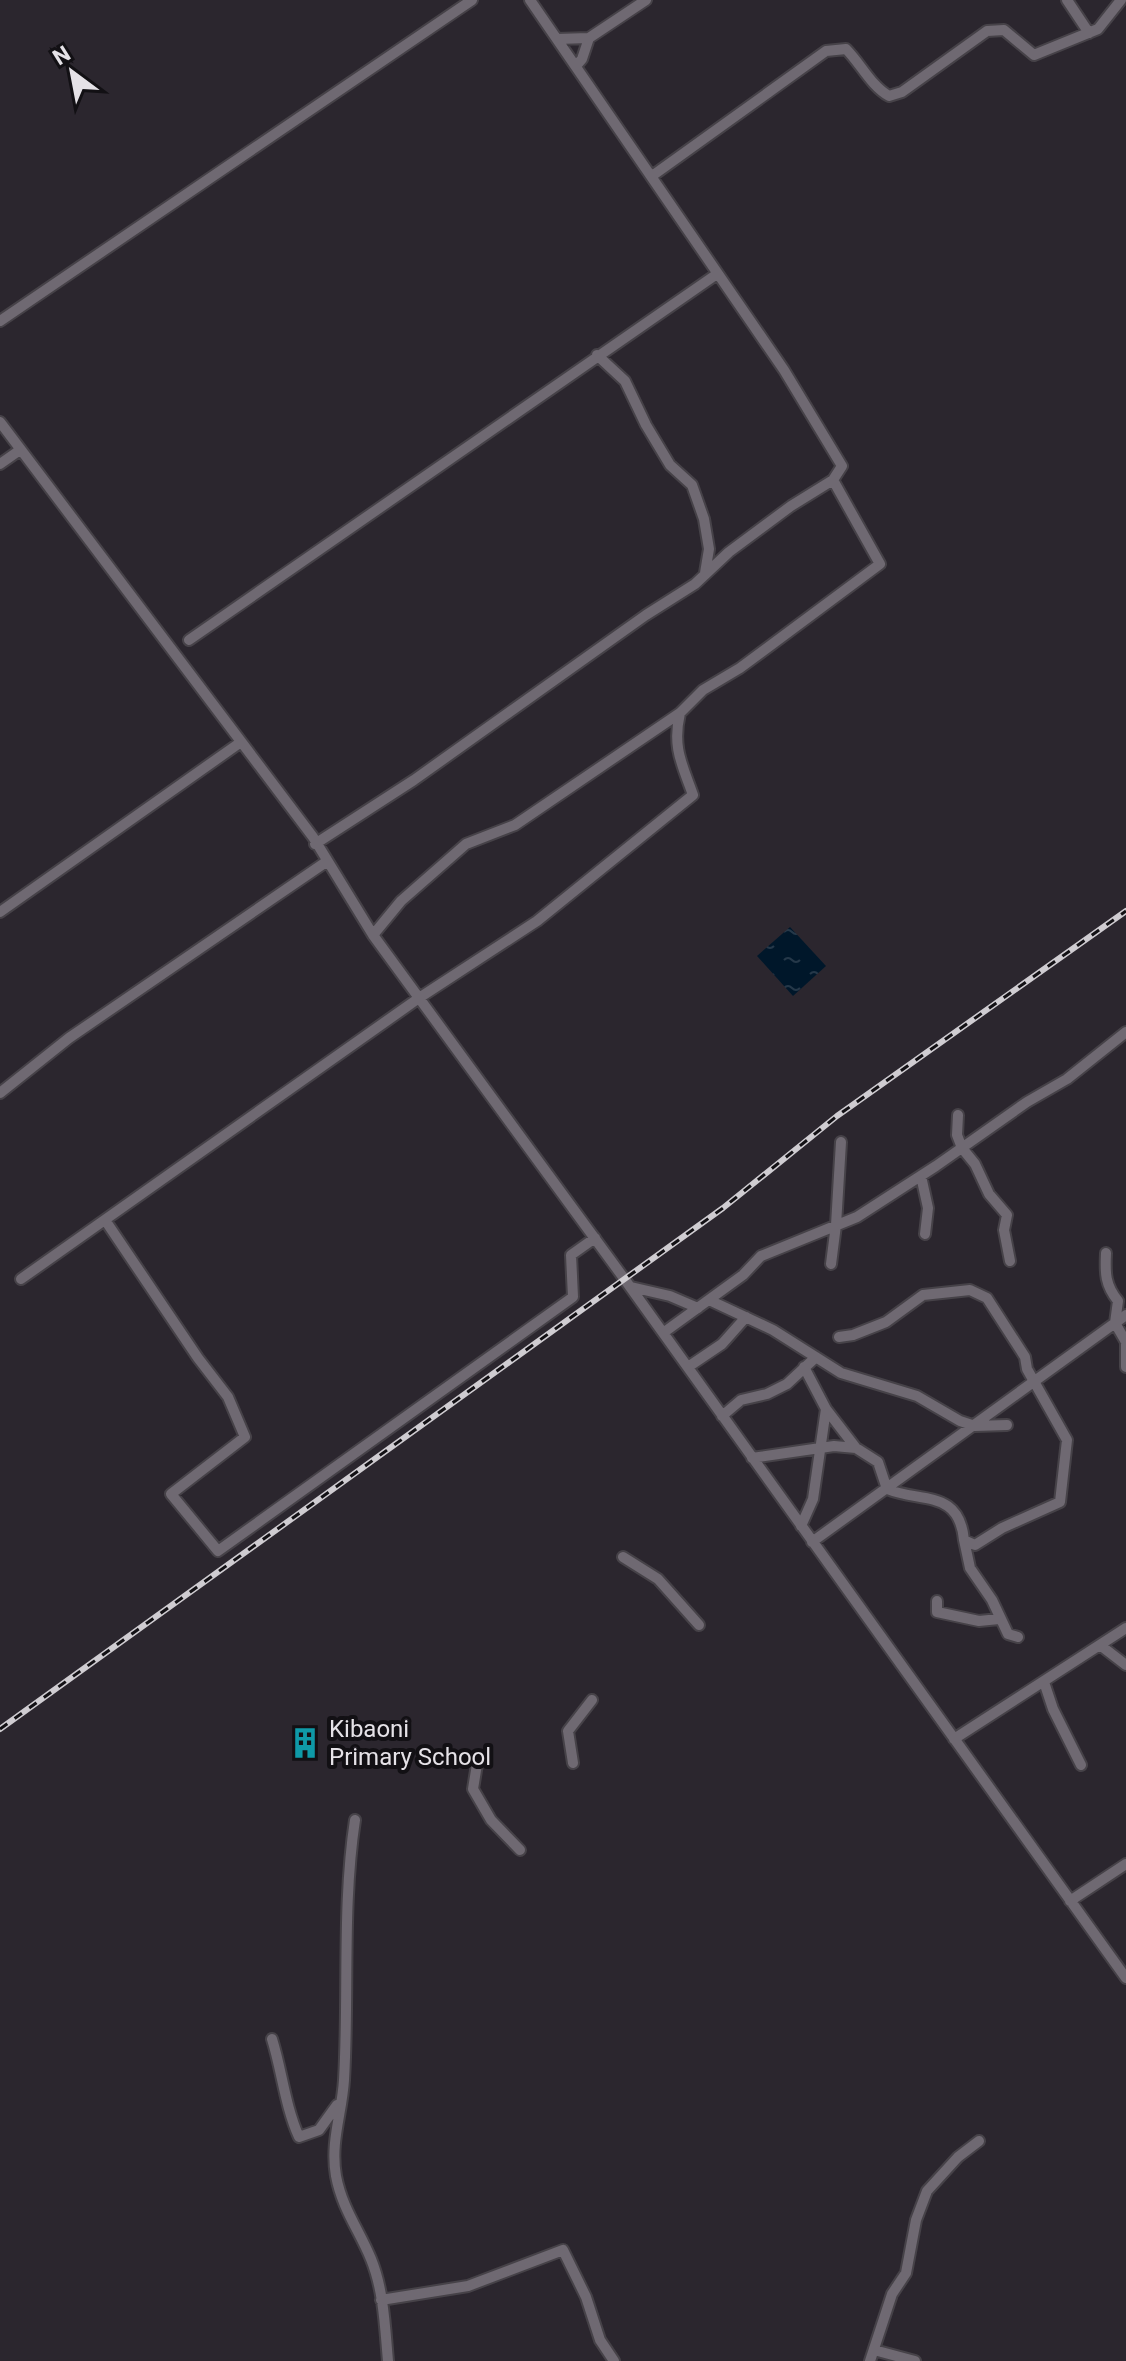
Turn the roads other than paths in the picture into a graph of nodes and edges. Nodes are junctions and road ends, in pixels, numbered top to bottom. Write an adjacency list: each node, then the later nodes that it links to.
1 (472, 0): 12 (street)
2 (530, 0): 8 (street)
3 (646, 0): 7 (street)
4 (1067, 0): 6 (street)
5 (1121, 0): 6 (street)
6 (1089, 33): 10 (street)
7 (589, 38): 8 (street); 9 (street)
8 (557, 39): 9 (street)
9 (576, 66): 10 (street)
10 (652, 176): 11 (street)
11 (717, 274): 13 (street); 17 (street)
12 (0, 321)
13 (597, 355): 18 (street); 19 (street)
14 (0, 422): 15 (street)
15 (20, 450): 16 (street); 21 (street)
16 (0, 464)
17 (833, 480): 18 (street); 20 (street)
18 (705, 574): 22 (street)
19 (189, 640)
20 (680, 713): 25 (street); 26 (street)
21 (241, 742): 22 (street); 24 (street)
22 (315, 844): 23 (street)
23 (326, 862): 25 (street); 28 (street)
24 (0, 912)
25 (373, 935): 26 (street)
26 (419, 998): 33 (street); 36 (street)
27 (1126, 1032): 31 (street)
28 (0, 1093)
29 (958, 1115): 31 (street)
30 (841, 1142): 34 (street)
31 (962, 1148): 32 (street); 38 (street)
32 (921, 1176): 34 (street); 35 (street)
33 (105, 1220): 36 (street); 40 (street)
34 (836, 1225): 39 (street); 42 (street)
35 (925, 1234)
36 (595, 1238): 41 (street)
37 (1106, 1253): 46 (street)
38 (1010, 1261)
39 (831, 1264)
40 (21, 1279)
41 (631, 1287): 43 (street); 47 (street)
42 (709, 1300): 43 (street); 45 (street)
43 (698, 1308): 47 (street)
44 (1126, 1315): 46 (street)
45 (746, 1317): 49 (street); 50 (street)
46 (1115, 1323): 52 (street); 53 (street)
47 (663, 1333): 50 (street)
48 (839, 1337): 53 (street)
49 (816, 1357): 51 (street); 57 (street)
50 (688, 1367): 55 (street)
51 (804, 1367): 54 (street); 55 (street)
52 (1126, 1367)
53 (1034, 1383): 57 (street); 63 (street)
54 (826, 1409): 58 (street); 59 (street)
55 (722, 1416): 60 (street)
56 (1007, 1425): 57 (street)
57 (975, 1426): 61 (street)
58 (819, 1447): 59 (street); 60 (street); 62 (street)
59 (856, 1448): 61 (street)
60 (752, 1458): 62 (street)
61 (887, 1489): 63 (street); 64 (street)
62 (801, 1526): 64 (street)
63 (964, 1540): 67 (street)
64 (812, 1542): 75 (street)
65 (623, 1557): 68 (street)
66 (937, 1601): 67 (street)
67 (999, 1619): 70 (street)
68 (699, 1625)
69 (1126, 1628): 71 (street)
70 (1018, 1637)
71 (1100, 1645): 72 (street); 73 (street)
72 (1126, 1665)
73 (1044, 1682): 75 (street); 78 (street)
74 (592, 1700): 77 (street)
75 (954, 1739): 82 (street)
76 (478, 1758): 80 (street)
77 (573, 1763)
78 (1081, 1765)
79 (355, 1820): 85 (street)
80 (520, 1850)
81 (1126, 1864): 82 (street)
82 (1070, 1901): 83 (street)
83 (1126, 1978)
84 (272, 2039): 85 (street)
85 (340, 2100): 87 (street)
86 (979, 2141): 88 (street)
87 (381, 2300): 89 (street); 90 (street)
88 (872, 2355): 91 (street)
89 (388, 2361)
90 (614, 2361)
91 (915, 2361)

